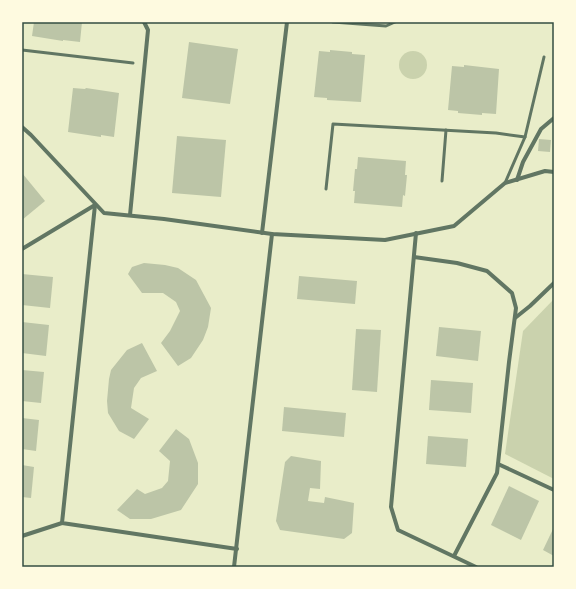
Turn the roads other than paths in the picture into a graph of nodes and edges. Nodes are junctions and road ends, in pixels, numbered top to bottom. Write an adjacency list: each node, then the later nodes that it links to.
1 (144, 22): 18 (street)
2 (287, 22): 19 (street)
3 (333, 22): 4 (lane)
4 (395, 22)
5 (22, 50): 7 (lane)
6 (544, 57): 11 (lane)
7 (133, 63)
8 (554, 118): 13 (street)
9 (22, 127): 17 (street)
10 (446, 130): 11 (lane); 14 (lane); 16 (lane)
11 (525, 137): 15 (lane)
12 (554, 172): 13 (street)
13 (517, 180): 15 (street)
14 (442, 181)
15 (505, 183): 20 (street)
16 (326, 189)
17 (95, 204): 18 (street); 22 (street); 28 (street)
18 (130, 215): 19 (street)
19 (262, 233): 21 (street)
20 (416, 233): 21 (street); 23 (street)
21 (272, 234): 30 (street)
22 (22, 249)
23 (414, 257): 25 (street); 31 (street)
24 (554, 283): 25 (street)
25 (515, 318): 26 (street)
26 (498, 464): 27 (street); 31 (street)
27 (554, 490)
28 (62, 523): 29 (street); 30 (street)
29 (22, 536)
30 (237, 549): 32 (street)
31 (454, 556): 33 (street)
32 (234, 567)
33 (476, 567)

